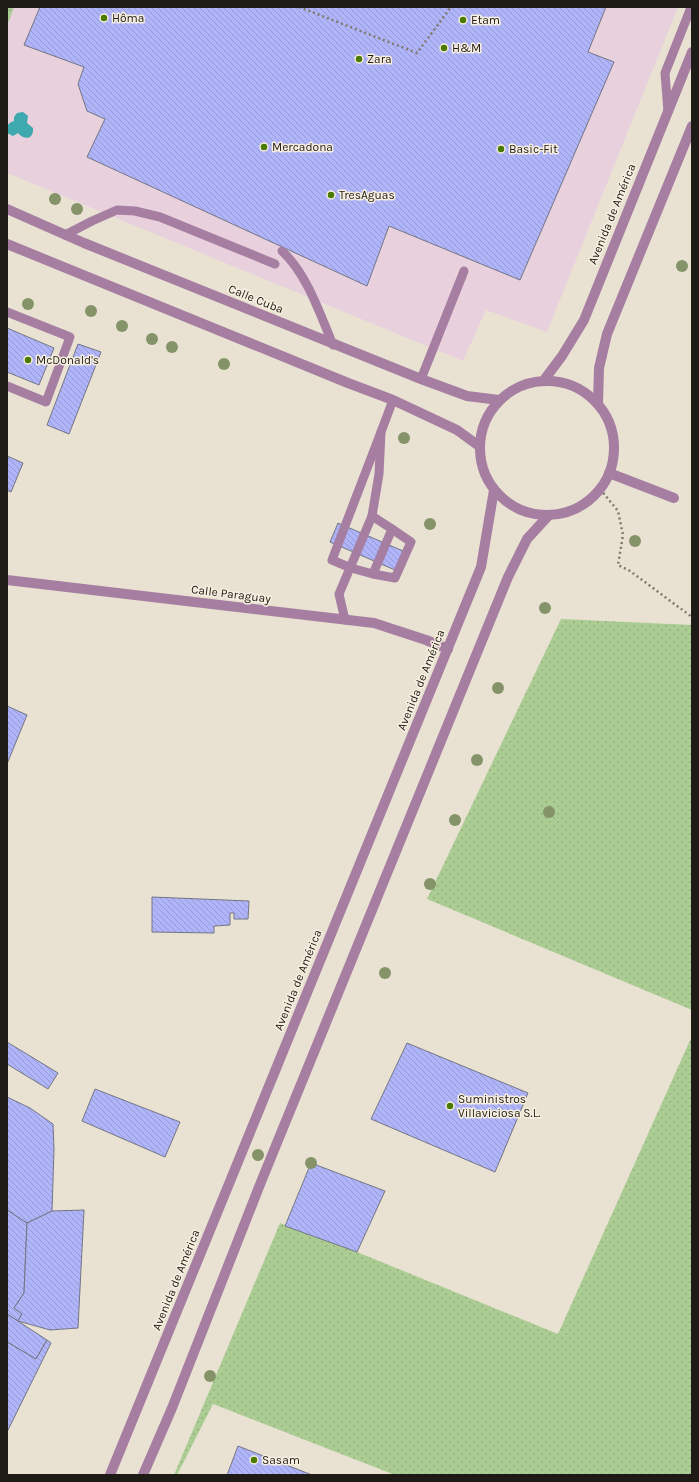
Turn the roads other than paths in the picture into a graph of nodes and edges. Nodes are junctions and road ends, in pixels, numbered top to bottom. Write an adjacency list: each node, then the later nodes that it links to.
1 (690, 7): 3 (lane)
2 (692, 52): 3 (street, Avenida de América)
3 (668, 112): 14 (street, Avenida de América)
4 (692, 126): 18 (street)
5 (7, 209): 6 (street, Calle Cuba)
6 (65, 235): 9 (lane); 12 (street, Calle Cuba)
7 (7, 244): 16 (street)
8 (282, 251): 12 (lane)
9 (275, 264)
10 (464, 271): 13 (lane)
11 (7, 312): 15 (lane)
12 (333, 345): 13 (street, Calle Cuba)
13 (421, 379): 17 (street, Calle Cuba)
14 (544, 380): 17 (street); 18 (street)
15 (7, 386)
16 (393, 400): 19 (lane); 20 (street)
17 (499, 400): 20 (street)
18 (598, 404): 21 (street)
19 (381, 432): 24 (lane); 27 (lane)
20 (479, 446): 22 (street)
21 (609, 473): 23 (street); 25 (street)
22 (494, 490): 25 (street); 31 (street, Avenida de América)
23 (674, 498)
24 (372, 516): 26 (lane); 27 (lane)
25 (549, 516): 33 (street)
26 (392, 529): 28 (lane); 28 (lane)
27 (351, 568): 28 (lane); 30 (lane)
28 (373, 574)
29 (7, 580): 30 (street, Calle Paraguay)
30 (345, 620): 31 (street, Calle Paraguay)
31 (448, 649): 32 (street, Avenida de América)
32 (110, 1475)
33 (143, 1475)

